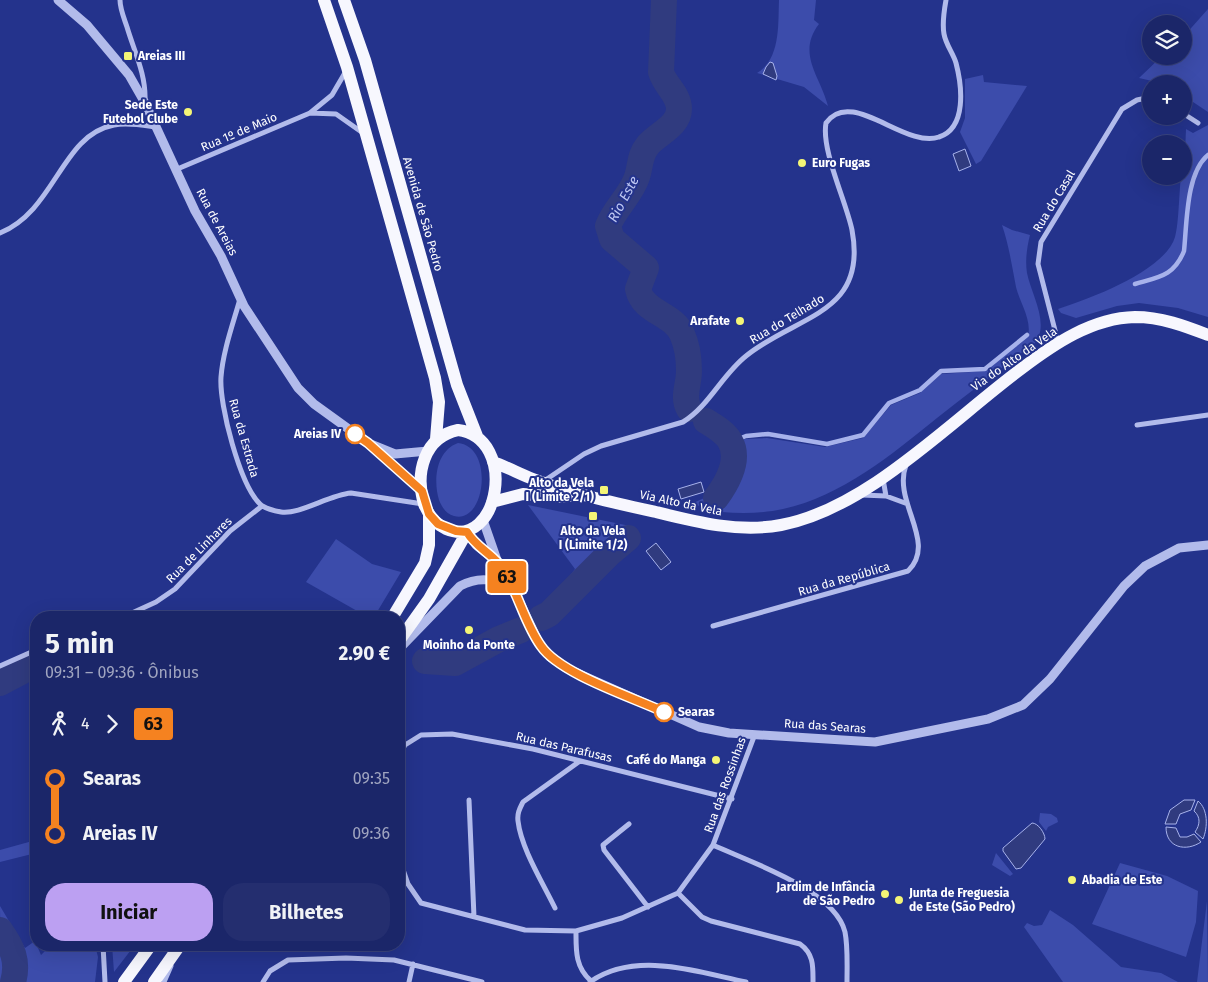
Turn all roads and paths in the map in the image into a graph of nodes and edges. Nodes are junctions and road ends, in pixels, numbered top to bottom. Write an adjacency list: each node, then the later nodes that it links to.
1 (58, 0): 8 (street, Rua de Areias)
2 (120, 0): 8 (street)
3 (324, 0): 6 (main road)
4 (344, 0): 21 (main road, Avenida de São Pedro)
5 (946, 0): 29 (street, Rua do Telhado)
6 (348, 67): 9 (street, Rua 1º de Maio); 13 (main road)
7 (1142, 99): 18 (street, Rua do Casal)
8 (145, 103): 12 (street, Rua de Areias)
9 (310, 113): 13 (street, Rua 1º de Maio); 14 (street, Rua 1º de Maio)
10 (1192, 119): 11 (street)
11 (1198, 123)
12 (156, 127): 14 (street, Rua de Areias); 15 (street)
13 (367, 136): 22 (main road)
14 (175, 170): 16 (street, Rua de Areias)
15 (0, 233)
16 (240, 296): 23 (street, Rua de Areias); 37 (street, Rua da Estrada)
17 (1208, 335): 18 (main road, Via do Alto da Vela)
18 (1058, 342): 25 (main road, Via do Alto da Vela)
19 (1208, 415): 20 (street)
20 (1137, 425)
21 (477, 436): 22 (main road); 26 (main road, Avenida de São Pedro)
22 (436, 439): 24 (main road)
23 (368, 443): 24 (street, Rua de Areias); 30 (street, Rua de Areias)
24 (428, 451): 30 (main road)
25 (910, 456): 27 (main road, Via Alto da Vela); 28 (street, Rua da República)
26 (493, 462): 29 (main road, Via Alto da Vela); 35 (main road, Avenida de São Pedro)
27 (886, 474): 28 (street); 33 (main road, Via Alto da Vela); 34 (street)
28 (902, 481): 36 (street, Rua da República)
29 (542, 482): 31 (main road, Via Alto da Vela); 32 (main road, Via Alto da Vela)
30 (422, 491): 38 (main road)
31 (523, 494): 32 (main road, Via Alto da Vela); 35 (main road, Via Alto da Vela)
32 (580, 495): 33 (main road, Via Alto da Vela)
33 (858, 495): 34 (street)
34 (886, 496): 36 (street)
35 (492, 502): 39 (main road, Avenida de São Pedro)
36 (905, 503): 46 (street, Rua da República)
37 (262, 506): 38 (street); 44 (street, Rua de Linhares)
38 (427, 509): 40 (main road); 45 (main road)
39 (482, 520): 40 (main road, Avenida de São Pedro); 42 (street, Rua das Searas)
40 (467, 532): 42 (street, Rua das Searas); 47 (main road)
41 (1208, 545): 51 (street, Rua das Searas)
42 (498, 564): 43 (street, Rua das Searas)
43 (513, 588): 48 (street); 51 (street, Rua das Searas)
44 (136, 611)
45 (396, 611)
46 (713, 626)
47 (405, 633)
48 (405, 643)
49 (30, 653): 50 (street)
50 (0, 666)
51 (755, 734): 54 (street, Rua das Rossinhas)
52 (405, 746): 53 (street, Rua das Parafusas)
53 (580, 761): 54 (street, Rua das Parafusas); 61 (street)
54 (732, 799): 57 (street, Rua das Rossinhas)
55 (469, 800): 62 (street)
56 (629, 824): 60 (street)
57 (713, 846): 59 (street, Rua das Rossinhas); 79 (street)
58 (405, 875): 62 (street)
59 (678, 893): 60 (street); 78 (street)
60 (648, 907): 63 (street)
61 (555, 908)
62 (474, 917): 63 (street)
63 (576, 930): 69 (street)
64 (103, 951): 70 (street)
65 (147, 951): 71 (main road)
66 (177, 951): 72 (main road)
67 (178, 951): 73 (street)
68 (413, 964): 74 (street); 75 (street); 76 (street)
69 (591, 981): 77 (street)
70 (105, 982)
71 (124, 982)
72 (154, 982)
73 (164, 982)
74 (263, 982)
75 (409, 982)
76 (482, 982)
77 (746, 982)
78 (813, 982)
79 (848, 982)

